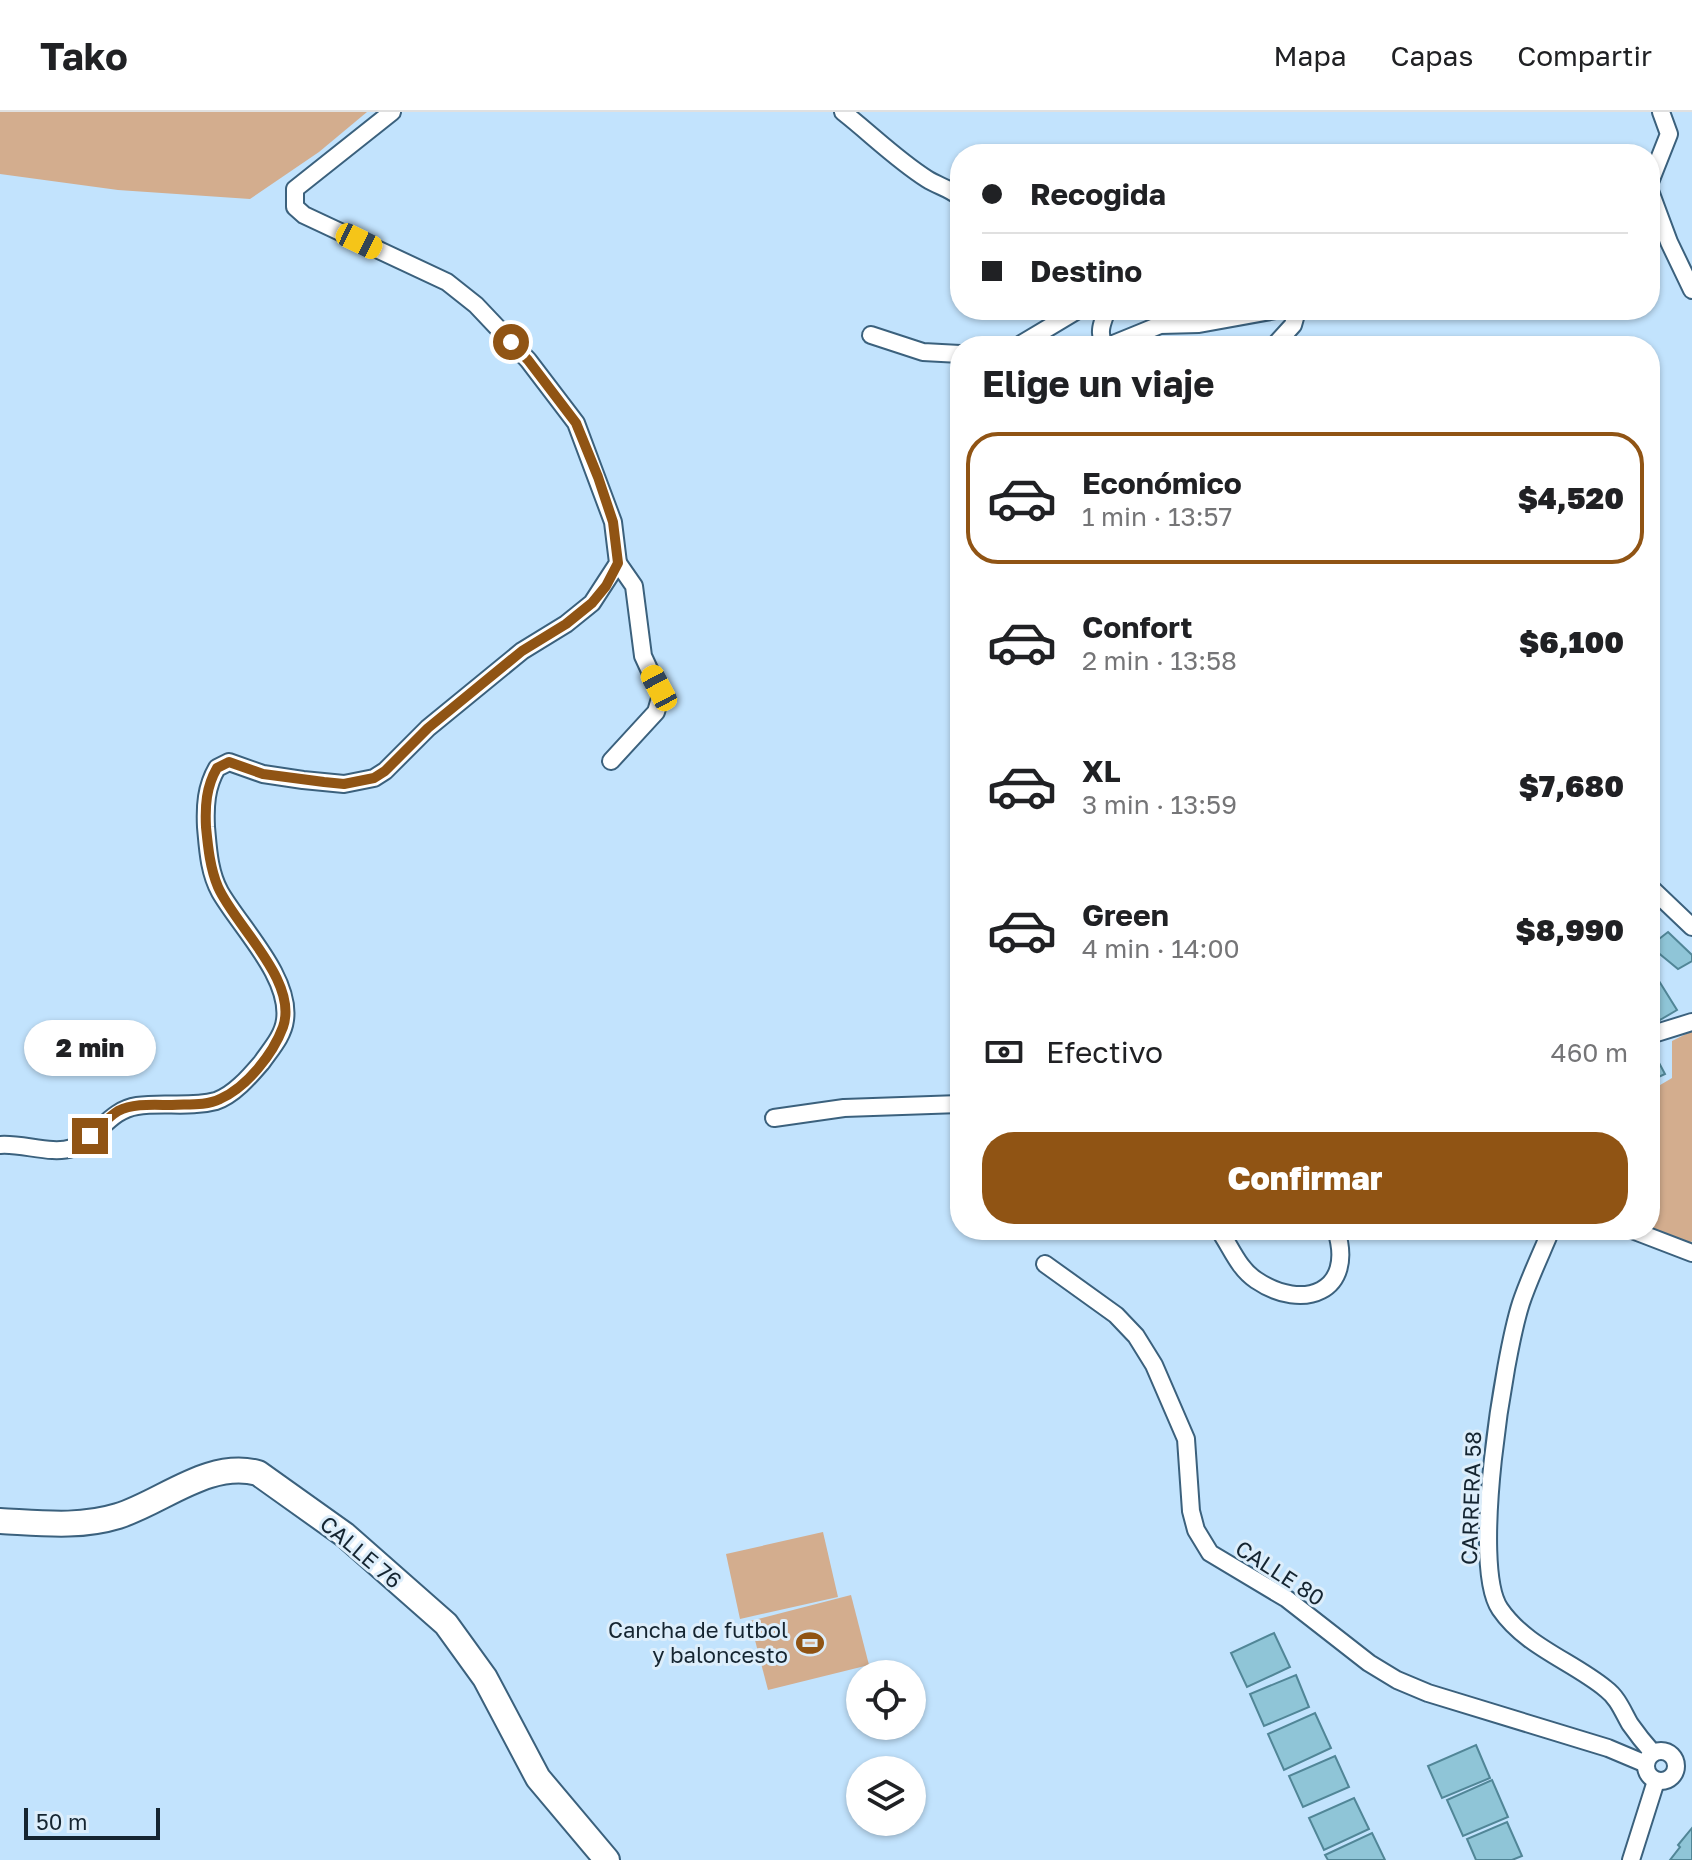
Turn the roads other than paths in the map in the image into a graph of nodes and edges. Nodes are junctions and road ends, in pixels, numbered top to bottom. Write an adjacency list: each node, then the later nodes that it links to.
1 (392, 112): 16 (street)
2 (843, 112): 5 (street)
3 (1661, 112): 4 (street)
4 (1660, 157)
5 (950, 189)
6 (1660, 218): 7 (street)
7 (1692, 290)
8 (1061, 320): 12 (street)
9 (1221, 320): 13 (street)
10 (1294, 320): 14 (street)
11 (871, 335): 15 (street)
12 (1035, 336)
13 (1133, 336)
14 (1283, 336)
15 (950, 353)
16 (618, 563): 17 (street); 24 (street)
17 (611, 761)
18 (1660, 897): 19 (street)
19 (1692, 927)
20 (1692, 1022): 21 (street)
21 (1660, 1032)
22 (950, 1104): 23 (street)
23 (774, 1118)
24 (0, 1145)
25 (1225, 1240): 26 (street)
26 (1339, 1240)
27 (1547, 1240): 32 (street, CARRERA 58)
28 (1658, 1240): 29 (street)
29 (1692, 1253)
30 (1045, 1264): 32 (street, CALLE 80)
31 (0, 1521): 35 (street, CALLE 76)
32 (1649, 1759): 33 (street); 34 (street)
33 (1684, 1770): 34 (street)
34 (1656, 1781): 36 (street)
35 (607, 1860)
36 (1631, 1860)

